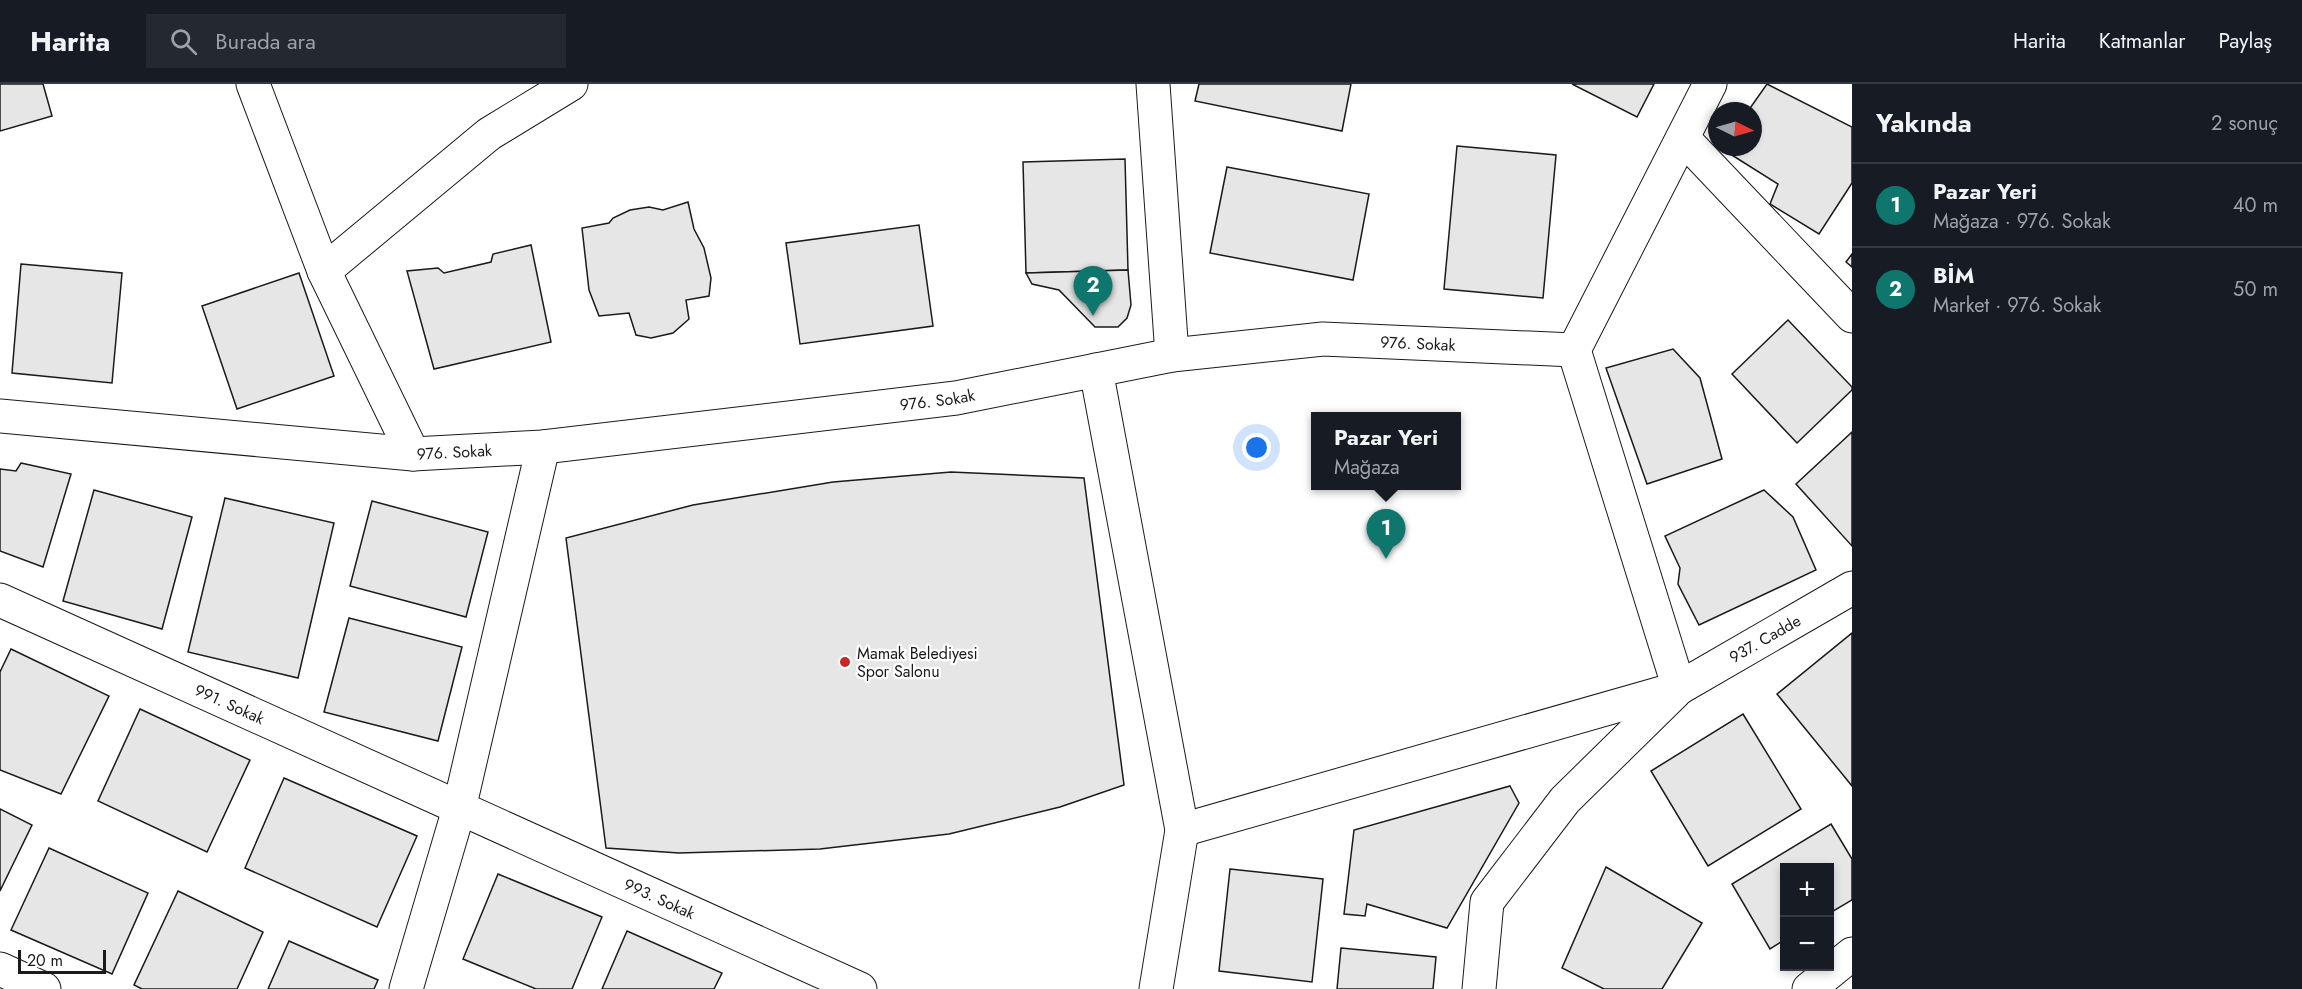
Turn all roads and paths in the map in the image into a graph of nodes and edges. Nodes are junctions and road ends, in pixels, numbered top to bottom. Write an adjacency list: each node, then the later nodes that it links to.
1 (253, 84): 6 (street)
2 (571, 84): 6 (street)
3 (1153, 84): 9 (street)
4 (1710, 84): 5 (street)
5 (1683, 138): 7 (street); 8 (street)
6 (324, 271): 13 (street)
7 (1852, 316)
8 (1574, 350): 9 (street, 976. Sokak); 16 (street)
9 (1172, 355): 10 (street, 976. Sokak)
10 (1096, 370): 12 (street, 976. Sokak); 18 (street)
11 (0, 416): 13 (street, 976. Sokak)
12 (543, 447): 13 (street, 976. Sokak); 17 (street)
13 (412, 454)
14 (1852, 588): 16 (street, 937. Cadde)
15 (0, 600): 17 (street, 991. Sokak)
16 (1679, 688): 18 (street); 25 (street)
17 (459, 808): 22 (street); 23 (street, 993. Sokak)
18 (1182, 830): 24 (street)
19 (1852, 954): 26 (street)
20 (0, 969): 21 (street)
21 (44, 989)
22 (406, 989)
23 (860, 989)
24 (1156, 989)
25 (1479, 989)
26 (1809, 989)

